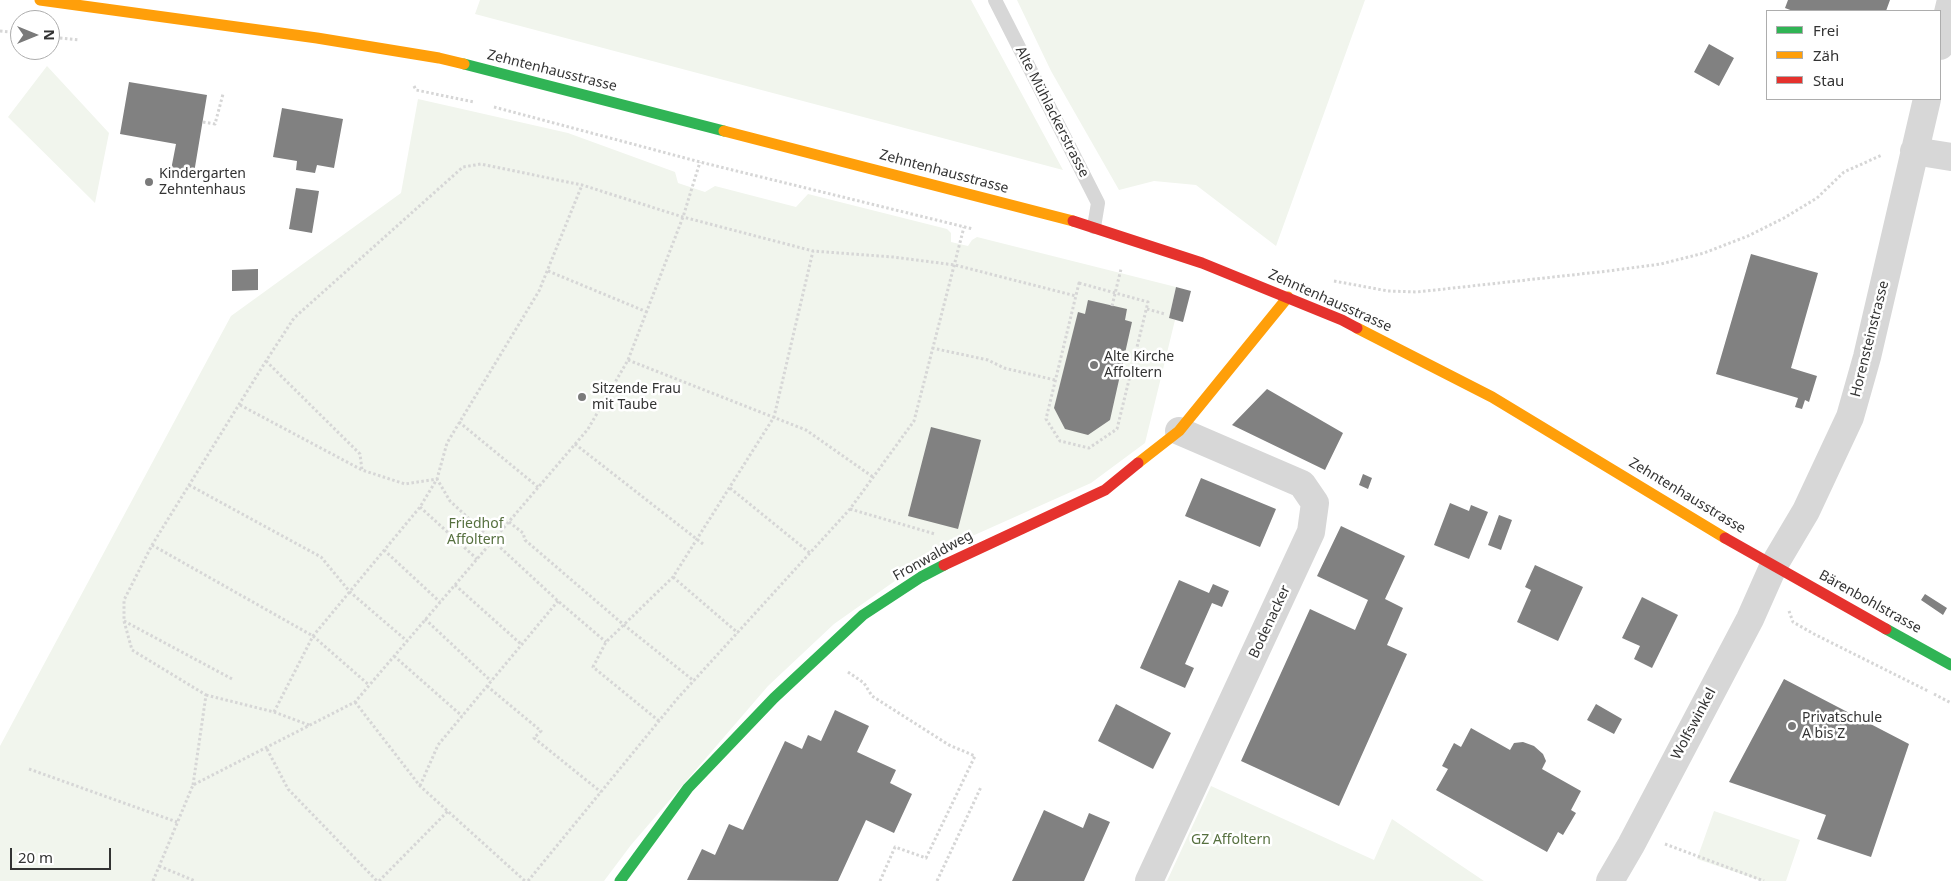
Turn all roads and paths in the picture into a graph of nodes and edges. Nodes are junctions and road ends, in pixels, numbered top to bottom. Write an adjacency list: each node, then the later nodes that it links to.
1 (995, 0): 16 (lane, Alte Mühlackerstrasse)
2 (1951, 0): 4 (street)
3 (57, 1): 16 (street, Zehntenhausstrasse)
4 (1941, 42)
5 (410, 79): 8 (path)
6 (223, 94): 10 (path)
7 (1927, 100): 11 (street, Horensteinstrasse)
8 (474, 102)
9 (493, 107): 13 (path)
10 (203, 122)
11 (1914, 151): 12 (street); 21 (path); 55 (street, Horensteinstrasse)
12 (1951, 157)
13 (700, 162): 15 (path); 18 (path)
14 (582, 185): 15 (path); 19 (path); 31 (path)
15 (683, 217): 17 (path); 27 (path)
16 (1094, 227): 24 (street, Zehntenhausstrasse)
17 (813, 251): 18 (path); 34 (path)
18 (955, 265): 23 (path); 29 (path)
19 (548, 271): 27 (path); 35 (path)
20 (1120, 274): 22 (path)
21 (1326, 280)
22 (1114, 293): 23 (path); 25 (path); 32 (path)
23 (1076, 296): 32 (path)
24 (1288, 297): 36 (street, Fronwaldweg); 55 (street, Zehntenhausstrasse)
25 (1112, 306)
26 (1147, 309): 28 (path)
27 (647, 312): 30 (path)
28 (1165, 314)
29 (932, 348): 32 (path); 39 (path)
30 (628, 360): 34 (path); 37 (path)
31 (266, 361): 33 (path); 38 (path)
32 (1055, 380)
33 (240, 405): 38 (path); 41 (path)
34 (774, 417): 39 (path); 47 (path)
35 (459, 422): 40 (path); 42 (path)
36 (1179, 431): 54 (street, Fronwaldweg); 102 (street, Bodenacker)
37 (575, 444): 42 (path); 47 (path)
38 (362, 470): 40 (path)
39 (873, 477): 45 (path)
40 (437, 479): 44 (path); 48 (path)
41 (189, 485): 50 (path); 58 (path)
42 (538, 487): 46 (path)
43 (730, 488): 52 (path)
44 (420, 507): 51 (path); 53 (path)
45 (850, 509): 52 (path); 54 (path)
46 (509, 522): 48 (path); 64 (path)
47 (697, 540): 49 (path); 56 (path)
48 (492, 542): 53 (path); 59 (path)
49 (703, 544)
50 (152, 545): 62 (path); 66 (path)
51 (384, 550): 58 (path); 60 (path)
52 (810, 553): 65 (path)
53 (477, 559): 57 (path)
54 (955, 559): 70 (street, Fronwaldweg)
55 (1774, 566): 72 (street, Bärenbohlstrasse); 103 (street, Wolfswinkel)
56 (673, 577): 64 (path); 65 (path)
57 (455, 585): 60 (path); 69 (path)
58 (350, 592): 66 (path); 67 (path)
59 (558, 601): 68 (path); 69 (path)
60 (440, 602): 61 (path)
61 (425, 619): 67 (path); 74 (path)
62 (124, 620): 73 (path); 78 (path)
63 (1793, 622): 80 (path)
64 (624, 625): 68 (path); 75 (path)
65 (738, 633): 75 (path)
66 (313, 636): 76 (path); 81 (path)
67 (406, 642): 71 (path)
68 (606, 642): 83 (path)
69 (522, 645): 74 (path)
70 (821, 654): 99 (street, Fronwaldweg); 100 (path)
71 (394, 656): 76 (path); 82 (path)
72 (1951, 665)
73 (234, 680)
74 (491, 681): 77 (path)
75 (694, 681): 83 (path)
76 (369, 685): 79 (path)
77 (487, 686): 82 (path); 90 (path)
78 (206, 695): 81 (path); 87 (path)
79 (355, 702): 84 (path); 88 (path)
80 (1951, 703)
81 (274, 712): 84 (path)
82 (462, 716): 88 (path)
83 (659, 721): 90 (path)
84 (310, 726): 85 (path)
85 (267, 749): 87 (path); 97 (path)
86 (29, 769): 92 (path)
87 (193, 786): 92 (path)
88 (420, 786): 91 (path)
89 (981, 787): 101 (path)
90 (601, 792): 98 (path)
91 (448, 811): 97 (path); 98 (path)
92 (177, 822): 94 (path)
93 (1665, 844): 104 (path)
94 (159, 866): 95 (path); 96 (path)
95 (153, 881)
96 (195, 881)
97 (378, 881)
98 (526, 881)
99 (620, 881)
100 (880, 881)
101 (937, 881)
102 (1149, 881)
103 (1610, 881)
104 (1764, 881)

